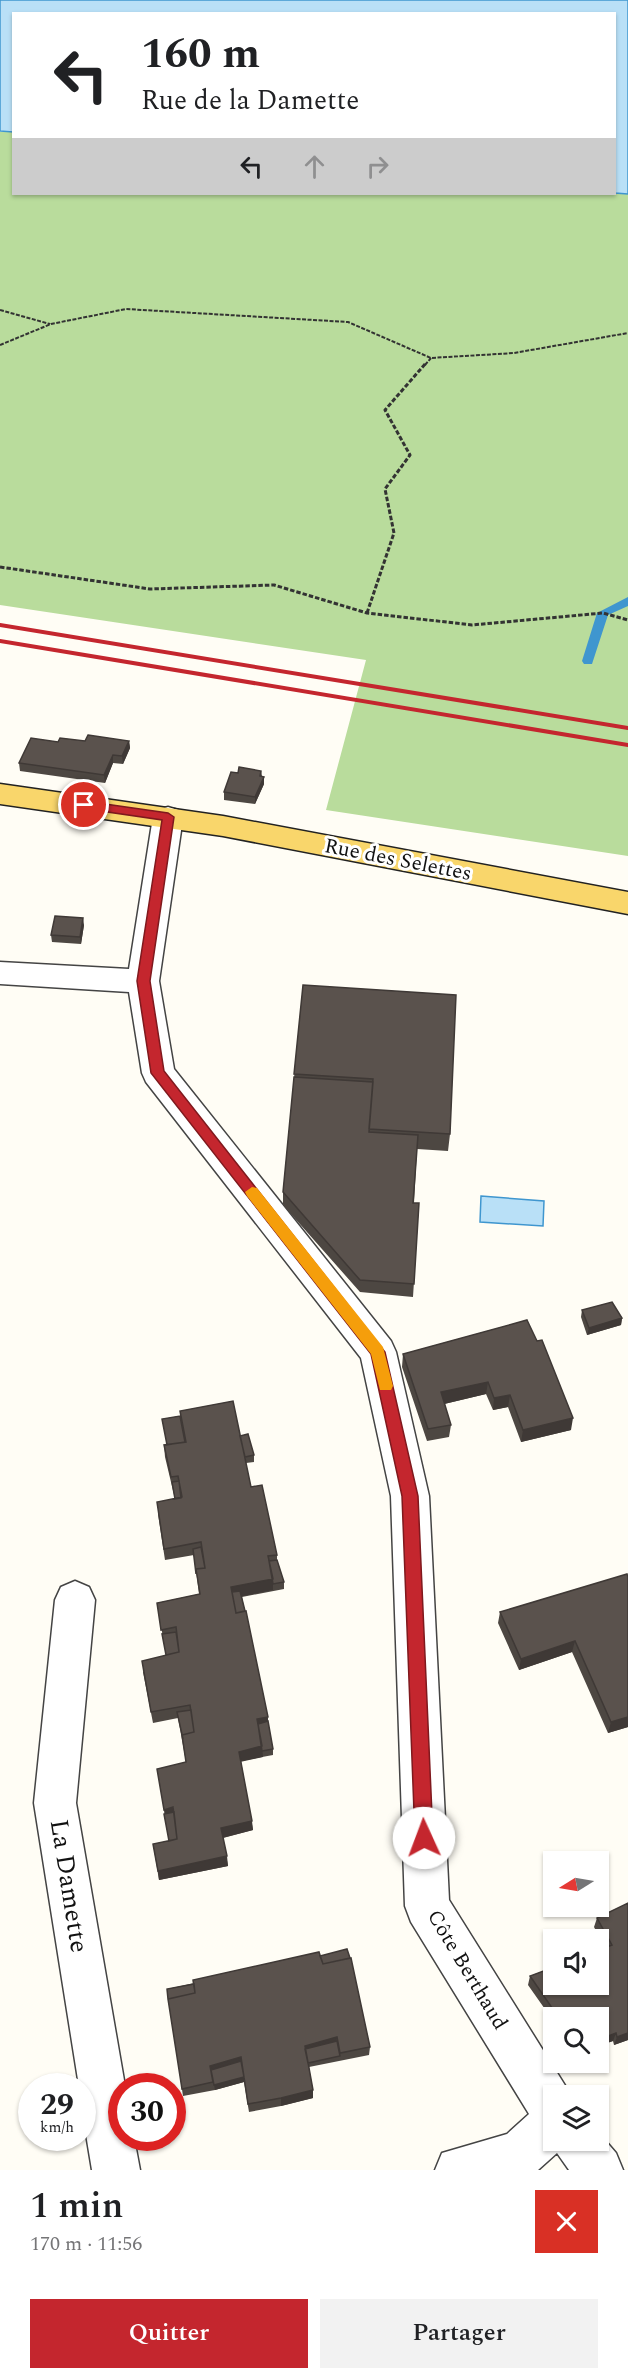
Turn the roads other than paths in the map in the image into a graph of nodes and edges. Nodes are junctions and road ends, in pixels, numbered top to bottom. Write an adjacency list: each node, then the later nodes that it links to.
1 (0, 794): 2 (main road, Rue des Selettes)
2 (168, 817): 3 (main road, Rue des Selettes); 5 (street, Côte Berthaud)
3 (628, 903)
4 (0, 973): 5 (street)
5 (143, 981): 7 (street, Côte Berthaud)
6 (75, 1599): 11 (street, La Damette)
7 (543, 2094)
8 (543, 2136): 10 (street)
9 (584, 2151): 13 (street)
10 (522, 2162): 12 (street)
11 (116, 2170)
12 (459, 2170)
13 (599, 2170)

